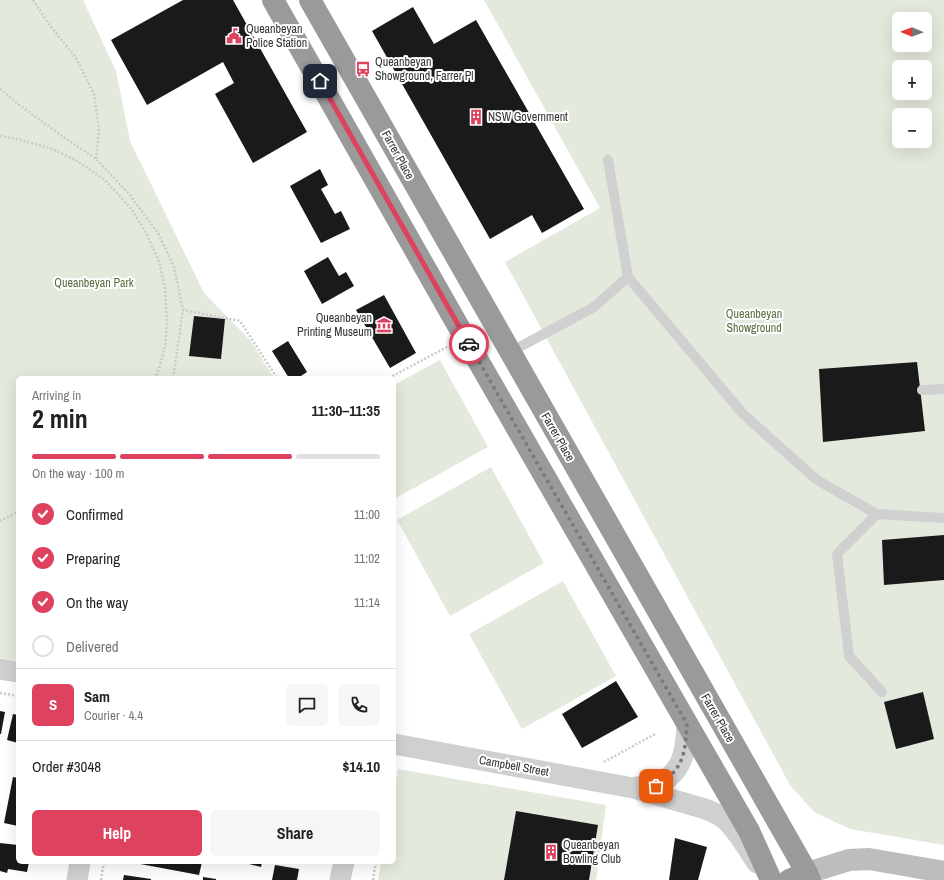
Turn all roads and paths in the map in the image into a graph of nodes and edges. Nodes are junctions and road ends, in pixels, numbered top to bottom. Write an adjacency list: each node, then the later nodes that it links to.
1 (33, 0): 8 (path)
2 (273, 0): 7 (highway)
3 (310, 0): 5 (highway, Farrer Place)
4 (0, 89): 8 (path)
5 (378, 120): 7 (highway); 13 (highway, Farrer Place)
6 (0, 136): 14 (path)
7 (351, 136): 12 (highway)
8 (96, 159): 11 (path)
9 (608, 160): 10 (lane)
10 (628, 277): 13 (lane); 21 (lane)
11 (183, 310): 15 (path); 16 (path)
12 (465, 338): 17 (path); 29 (highway)
13 (510, 352): 37 (highway, Farrer Place)
14 (156, 376)
15 (173, 376)
16 (276, 376)
17 (393, 376)
18 (944, 389): 19 (lane)
19 (922, 390)
20 (16, 513): 23 (path)
21 (878, 514): 22 (lane); 26 (lane)
22 (944, 518)
23 (0, 521)
24 (0, 669): 25 (street)
25 (16, 672)
26 (882, 692)
27 (0, 693): 28 (path)
28 (16, 696)
29 (687, 724): 31 (street, Campbell Street); 42 (highway)
30 (396, 744): 31 (street, Campbell Street)
31 (633, 788): 42 (street, Campbell Street)
32 (80, 864): 38 (street)
33 (104, 864): 39 (path)
34 (344, 864): 40 (street)
35 (376, 864): 41 (path)
36 (944, 872): 37 (street)
37 (802, 878)
38 (76, 880)
39 (101, 880)
40 (340, 880)
41 (373, 880)
42 (770, 880)

